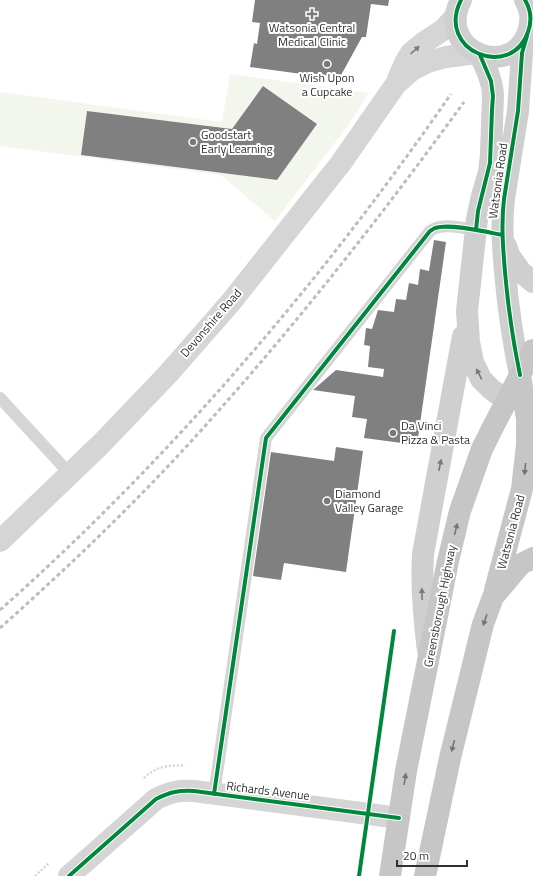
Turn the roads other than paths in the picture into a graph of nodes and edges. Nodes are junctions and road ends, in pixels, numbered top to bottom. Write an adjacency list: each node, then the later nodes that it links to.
1 (527, 4): 3 (main road, Watsonia Road)
2 (457, 7): 4 (main road); 5 (street, Devonshire Road, one-way to 2)
3 (527, 36): 4 (main road); 7 (main road, Watsonia Road)
4 (478, 54): 5 (street, Devonshire Road); 6 (main road, Watsonia Road)
5 (396, 84): 15 (street, Devonshire Road)
6 (476, 230): 7 (main road); 9 (main road, Watsonia Road); 20 (lane)
7 (502, 235): 8 (main road); 11 (main road, Watsonia Road)
8 (533, 282)
9 (467, 311): 13 (main road, Watsonia Road, one-way to 9); 19 (main road, one-way to 9)
10 (533, 350): 11 (highway, Greensborough Highway)
11 (520, 375): 13 (highway, Greensborough Highway); 14 (highway, Watsonia Road)
12 (0, 398): 15 (lane)
13 (507, 401): 14 (highway, Watsonia Road); 19 (highway, Greensborough Highway, one-way to 13)
14 (530, 422): 18 (highway, Watsonia Road, one-way to 18)
15 (70, 474): 16 (street, Devonshire Road)
16 (0, 540)
17 (533, 558): 18 (highway)
18 (493, 597): 24 (highway, one-way to 24)
19 (429, 660): 21 (highway, Greensborough Highway, one-way to 19)
20 (214, 794): 21 (street, Richards Avenue); 22 (street, Richards Avenue)
21 (399, 818): 23 (highway, Greensborough Highway)
22 (69, 876)
23 (390, 876)
24 (425, 876)

